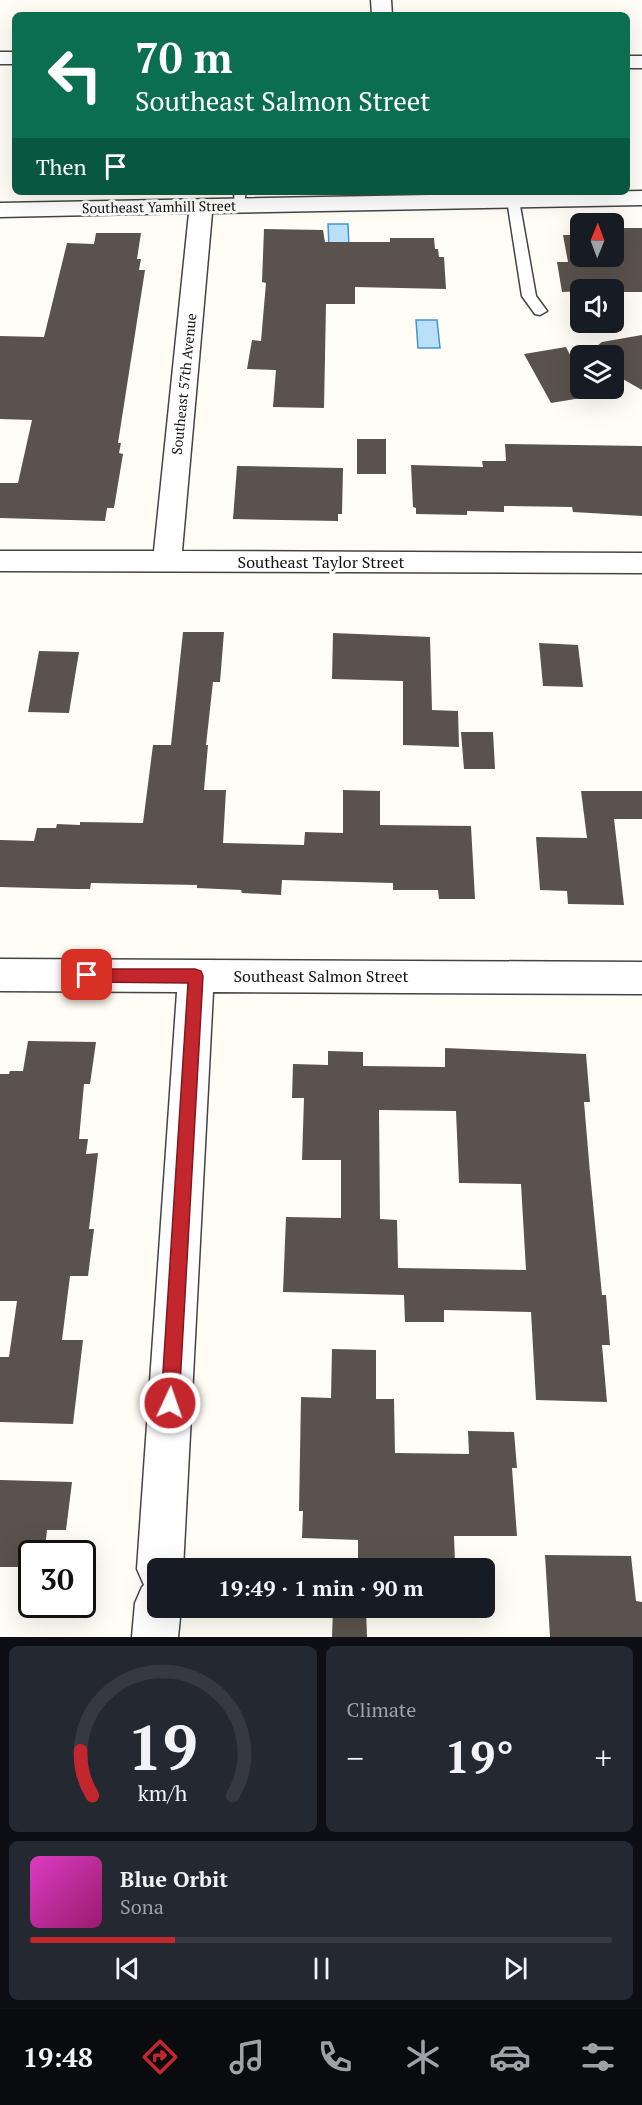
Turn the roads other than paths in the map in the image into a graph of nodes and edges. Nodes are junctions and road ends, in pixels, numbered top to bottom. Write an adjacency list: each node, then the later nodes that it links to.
1 (642, 198): 3 (street, Southeast Yamhill Street)
2 (240, 199): 3 (street, Southeast Yamhill Street); 4 (street, Southeast Yamhill Street)
3 (513, 200): 6 (lane)
4 (201, 206): 5 (street, Southeast Yamhill Street); 8 (street, Southeast 57th Avenue)
5 (0, 210)
6 (540, 311)
7 (0, 561): 8 (street, Southeast Taylor Street)
8 (167, 561): 9 (street, Southeast Taylor Street)
9 (642, 563)
10 (0, 975): 11 (street, Southeast Salmon Street)
11 (195, 976): 12 (street, Southeast Salmon Street); 13 (street)
12 (642, 978)
13 (161, 1558)
14 (157, 1618): 15 (street)
15 (155, 1637)

